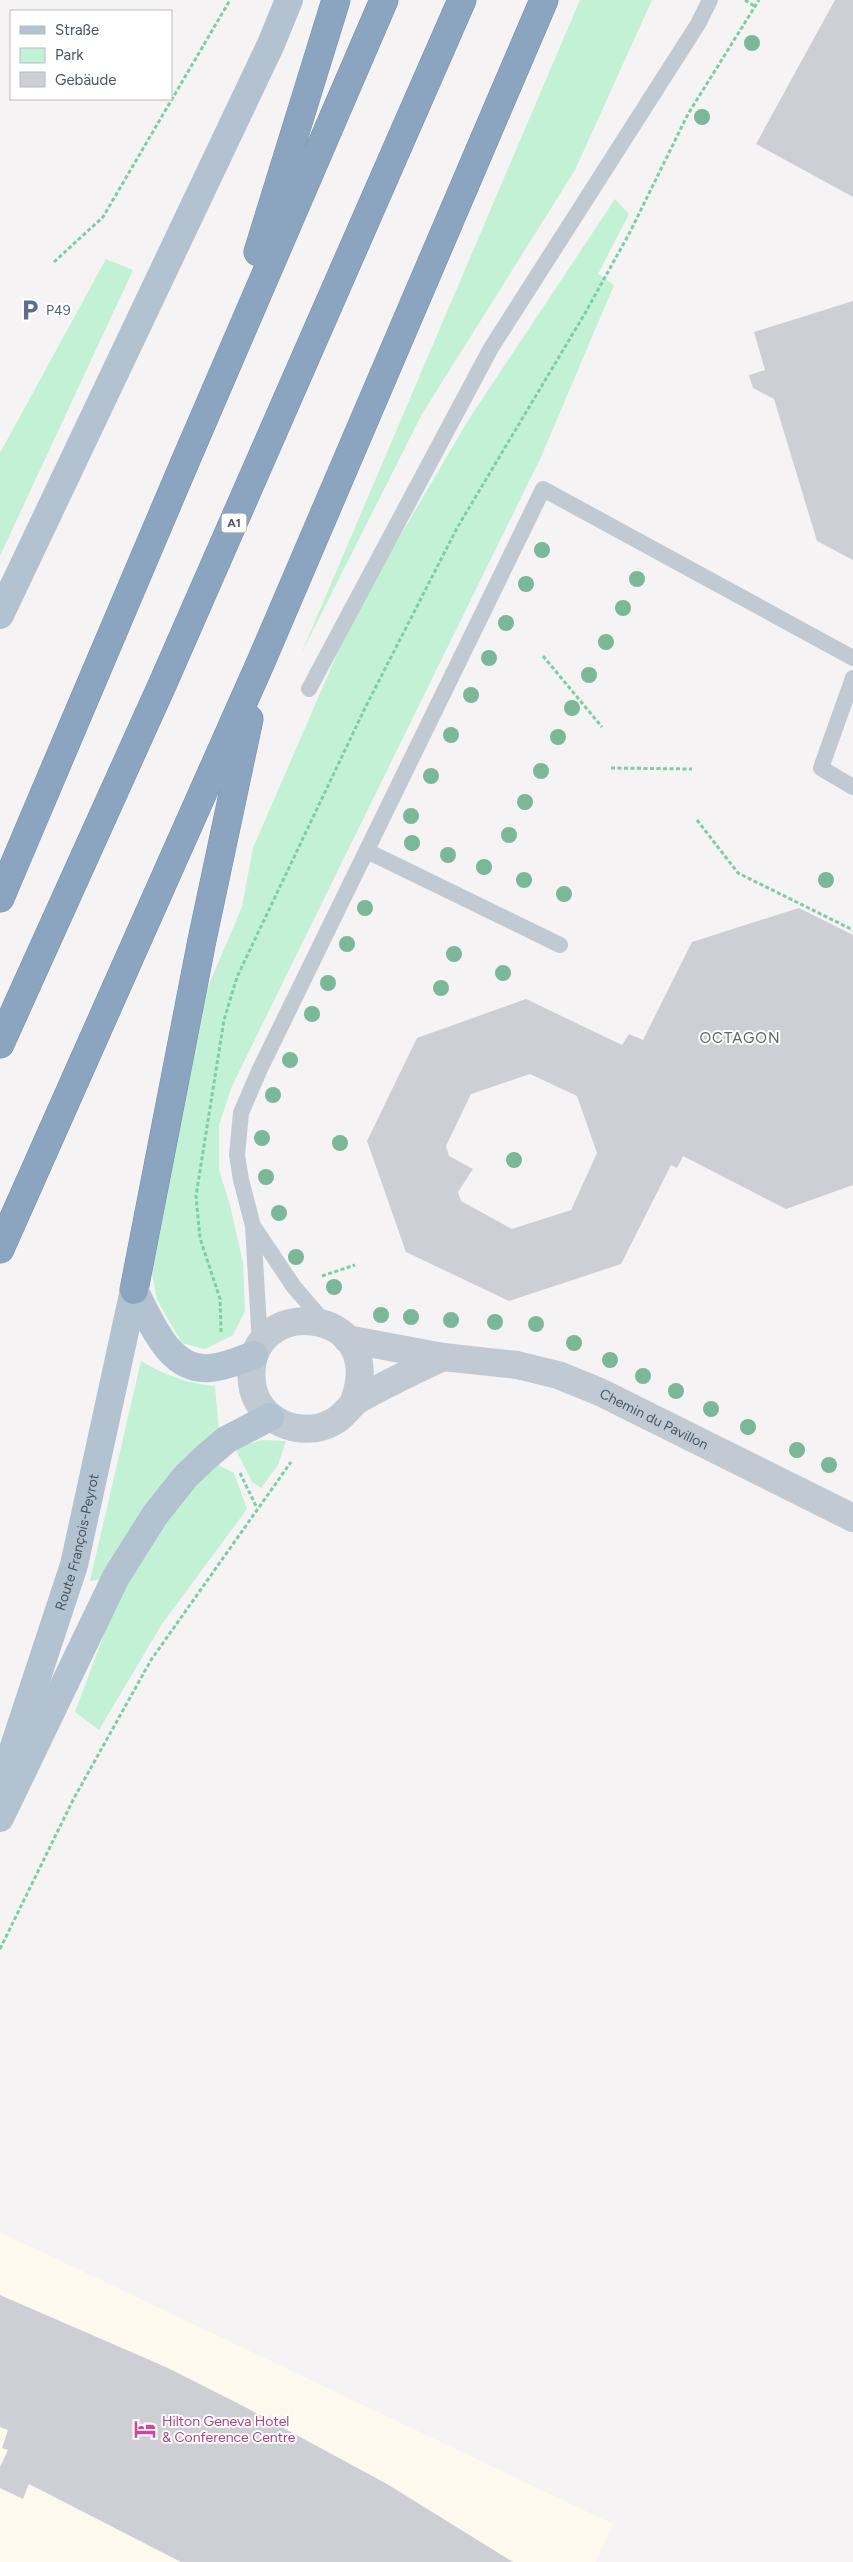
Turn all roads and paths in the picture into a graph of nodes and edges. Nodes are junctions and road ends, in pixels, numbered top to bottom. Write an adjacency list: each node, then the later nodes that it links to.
1 (230, 0): 11 (path)
2 (289, 0): 15 (main road)
3 (336, 0): 14 (highway)
4 (384, 0): 14 (highway)
5 (462, 0): 30 (highway, A1)
6 (544, 0): 18 (highway)
7 (710, 0): 20 (lane)
8 (744, 0): 10 (path)
9 (759, 0): 10 (path)
10 (754, 6): 36 (path)
11 (172, 98)
12 (171, 100): 13 (path)
13 (54, 262)
14 (213, 397): 27 (highway)
15 (0, 615)
16 (544, 656): 21 (path)
17 (853, 658): 26 (lane)
18 (260, 664): 32 (highway); 35 (highway)
19 (853, 678): 24 (lane)
20 (308, 689)
21 (602, 727)
22 (611, 768): 23 (path)
23 (692, 769)
24 (853, 786)
25 (697, 820): 28 (path)
26 (366, 851): 29 (lane); 31 (lane)
27 (0, 898)
28 (853, 930)
29 (560, 945)
30 (0, 1044)
31 (254, 1226): 37 (lane); 38 (lane)
32 (0, 1249)
33 (355, 1264): 34 (path)
34 (326, 1275)
35 (134, 1290): 38 (main road); 44 (main road, Route François-Peyrot)
36 (220, 1299)
37 (337, 1331): 38 (street); 39 (street, Chemin du Pavillon); 40 (street)
38 (257, 1350): 41 (street)
39 (443, 1357): 40 (street); 43 (street, Chemin du Pavillon)
40 (354, 1402): 42 (street)
41 (270, 1417): 42 (street); 45 (main road)
42 (307, 1430): 46 (path)
43 (853, 1518)
44 (0, 1789)
45 (0, 1818)
46 (0, 1949)

